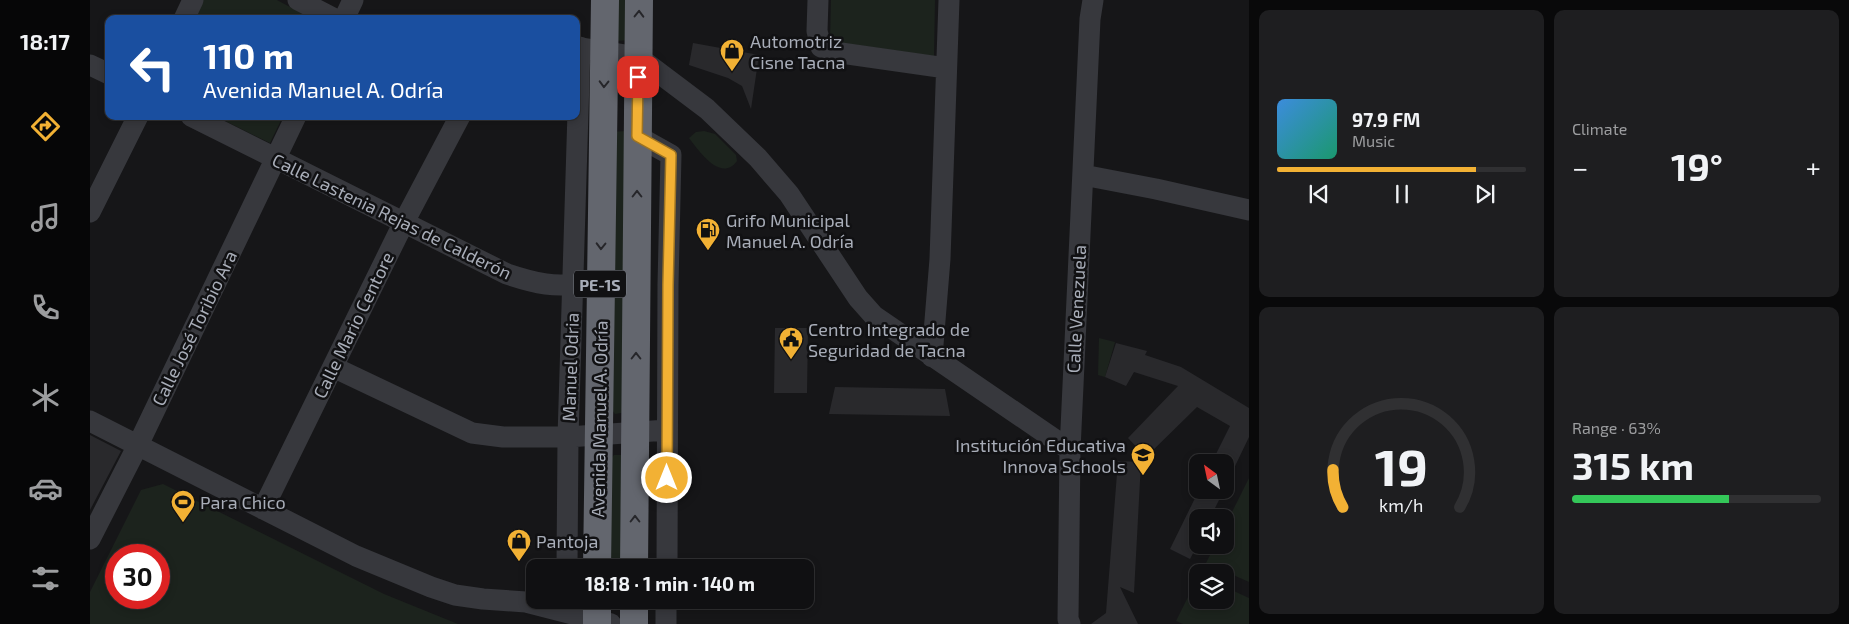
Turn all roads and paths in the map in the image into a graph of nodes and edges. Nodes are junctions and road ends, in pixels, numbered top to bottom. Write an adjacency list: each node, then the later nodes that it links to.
1 (193, 0): 9 (street)
2 (298, 0): 10 (street)
3 (353, 0): 11 (street)
4 (605, 0): 12 (highway, Avenida Manuel A. Odría / PE-1S)
5 (639, 0): 13 (highway, Avenida Manuel A. Odría / PE-1S, one-way to 5)
6 (818, 0): 15 (street)
7 (949, 0): 15 (street)
8 (1093, 0): 23 (street, Calle Venezuela)
9 (186, 15)
10 (327, 15)
11 (346, 15)
12 (587, 49): 13 (street); 27 (highway, Avenida Manuel A. Odría / PE-1S, one-way to 27); 28 (street, Manuel Odria)
13 (638, 57): 21 (highway, Avenida Manuel A. Odría / PE-1S); 29 (street)
14 (90, 64): 16 (street)
15 (946, 68): 29 (street)
16 (105, 72)
17 (136, 120): 25 (street)
18 (199, 120): 22 (street, Calle Lastenia Rejas de Calderón)
19 (294, 120): 22 (street, Calle José Toribio Ara)
20 (458, 120): 26 (street, Calle Mario Centore)
21 (637, 136): 32 (street); 33 (highway, Avenida Manuel A. Odría / PE-1S, one-way to 21)
22 (275, 159): 26 (street, Calle Lastenia Rejas de Calderón); 36 (street, Calle José Toribio Ara)
23 (1083, 174): 24 (street); 37 (street, Calle Venezuela)
24 (1249, 210)
25 (90, 212)
26 (404, 222): 28 (street, Calle Lastenia Rejas de Calderón); 30 (street, Calle Mario Centore)
27 (600, 278): 28 (street, Calle Lastenia Rejas de Calderón); 34 (highway, Avenida Manuel A. Odría / PE-1S)
28 (573, 285): 35 (street, Manuel Odria)
29 (932, 357): 37 (street)
30 (333, 367): 35 (street); 38 (street, Calle Mario Centore)
31 (90, 421): 36 (street)
32 (667, 430): 33 (street); 43 (street)
33 (635, 432): 34 (street); 42 (highway, Avenida Manuel A. Odría / PE-1S, one-way to 33)
34 (598, 435): 35 (street); 41 (highway, Avenida Manuel A. Odría / PE-1S)
35 (568, 437): 40 (street, Manuel Odria)
36 (138, 445): 38 (street); 39 (street, Calle José Toribio Ara)
37 (1070, 450): 48 (street, Calle Venezuela)
38 (263, 509): 46 (street)
39 (90, 539)
40 (567, 559)
41 (597, 559)
42 (634, 559)
43 (666, 559)
44 (634, 609): 50 (highway)
45 (666, 609): 51 (street)
46 (567, 613): 47 (street); 49 (street)
47 (600, 617)
48 (1069, 621)
49 (541, 624)
50 (634, 624)
51 (666, 624)

